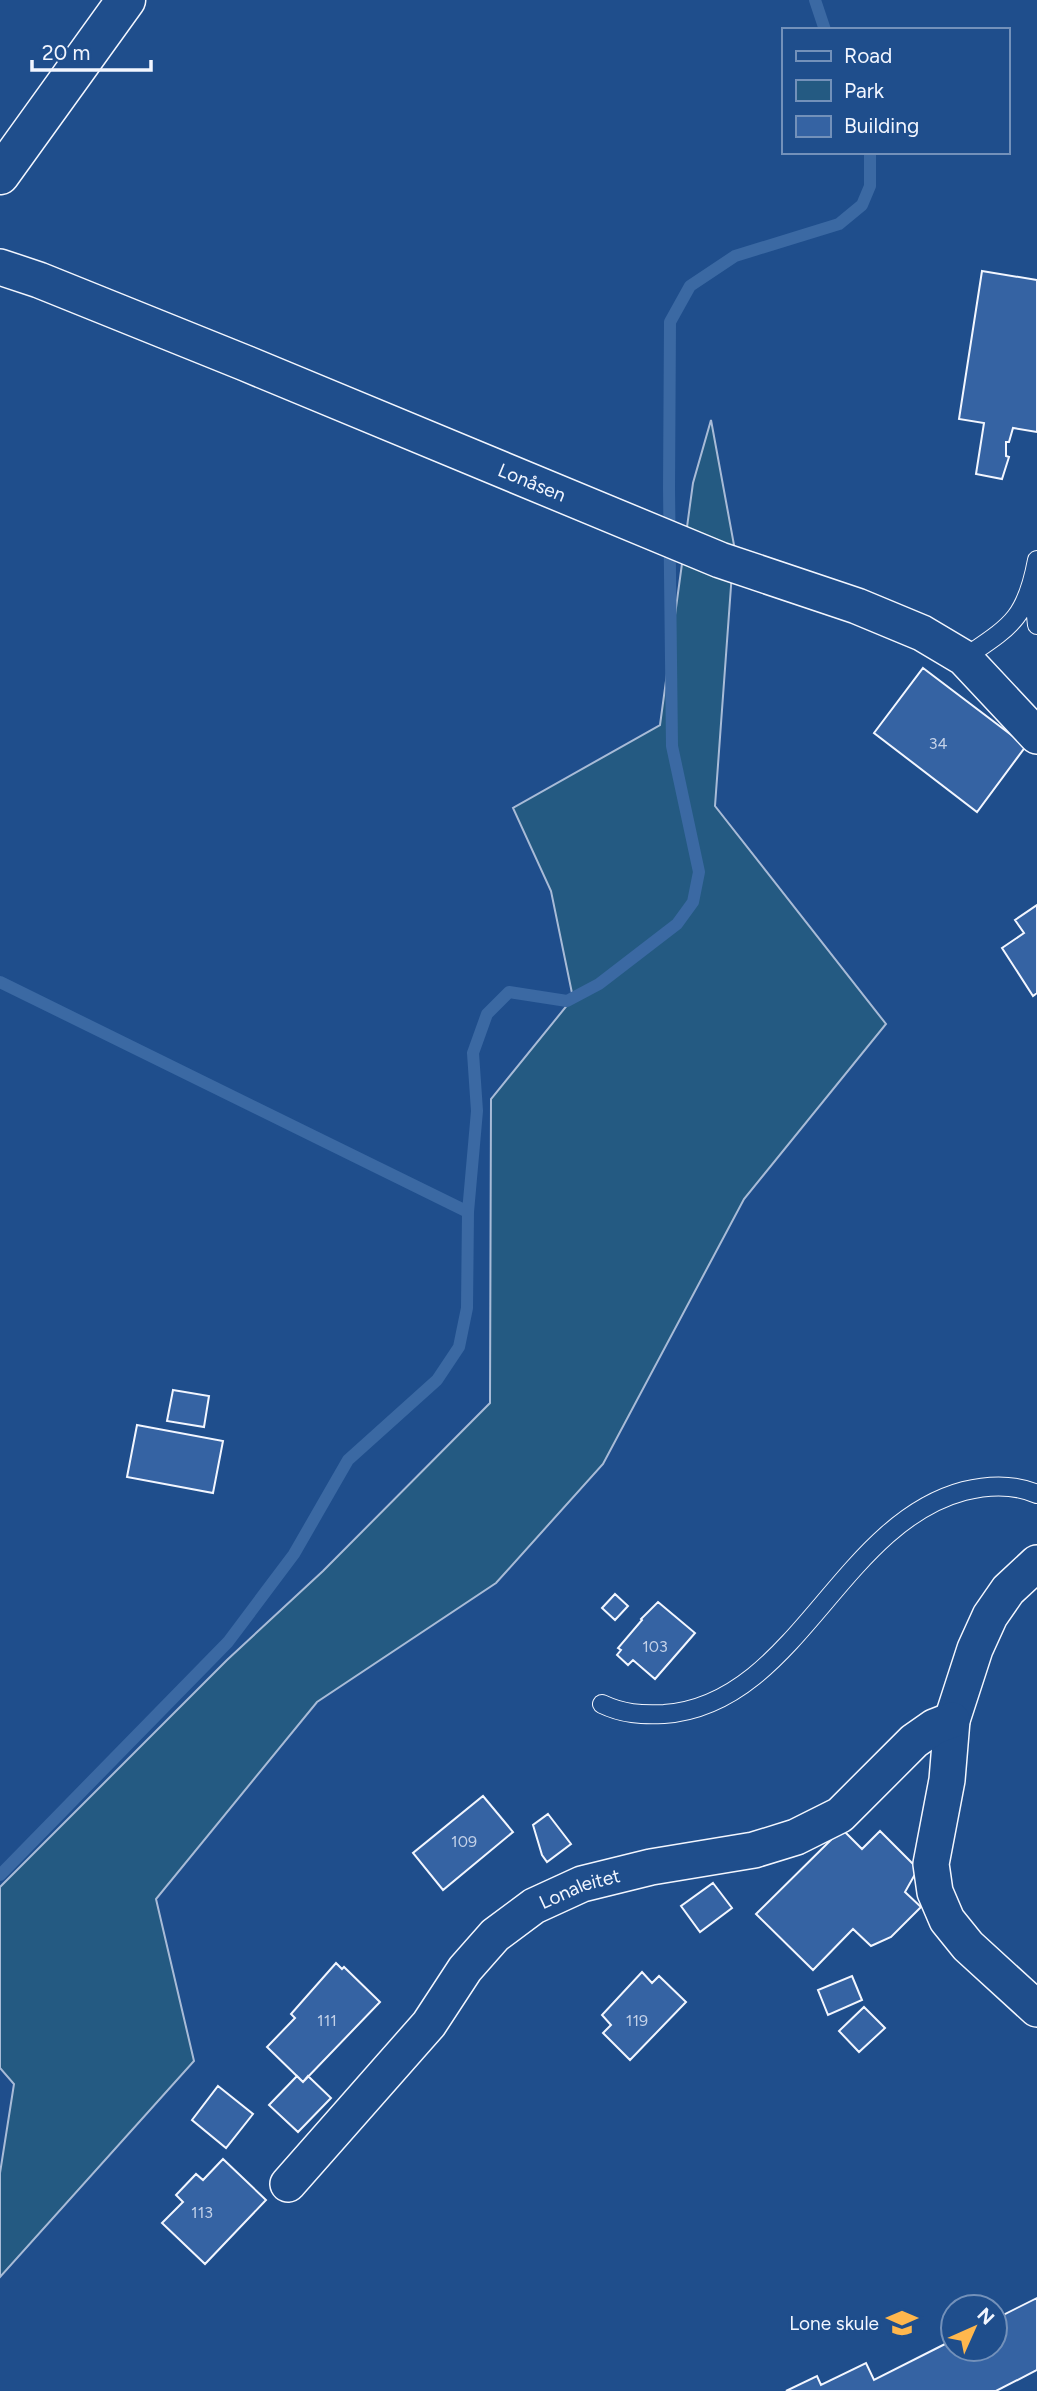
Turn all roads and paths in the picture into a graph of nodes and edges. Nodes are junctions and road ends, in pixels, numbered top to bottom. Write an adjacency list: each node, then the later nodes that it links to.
1 (126, 0): 2 (main road)
2 (0, 175)
3 (0, 267): 7 (street, Lonåsen)
4 (1037, 560): 5 (lane)
5 (1032, 585): 6 (lane); 7 (lane)
6 (1037, 625)
7 (964, 658): 8 (street, Lonåsen)
8 (1037, 736)
9 (1037, 1494): 11 (lane)
10 (1037, 1563): 12 (street)
11 (602, 1704)
12 (952, 1720): 13 (street); 14 (street, Lonaleitet)
13 (1037, 2009)
14 (288, 2183)

